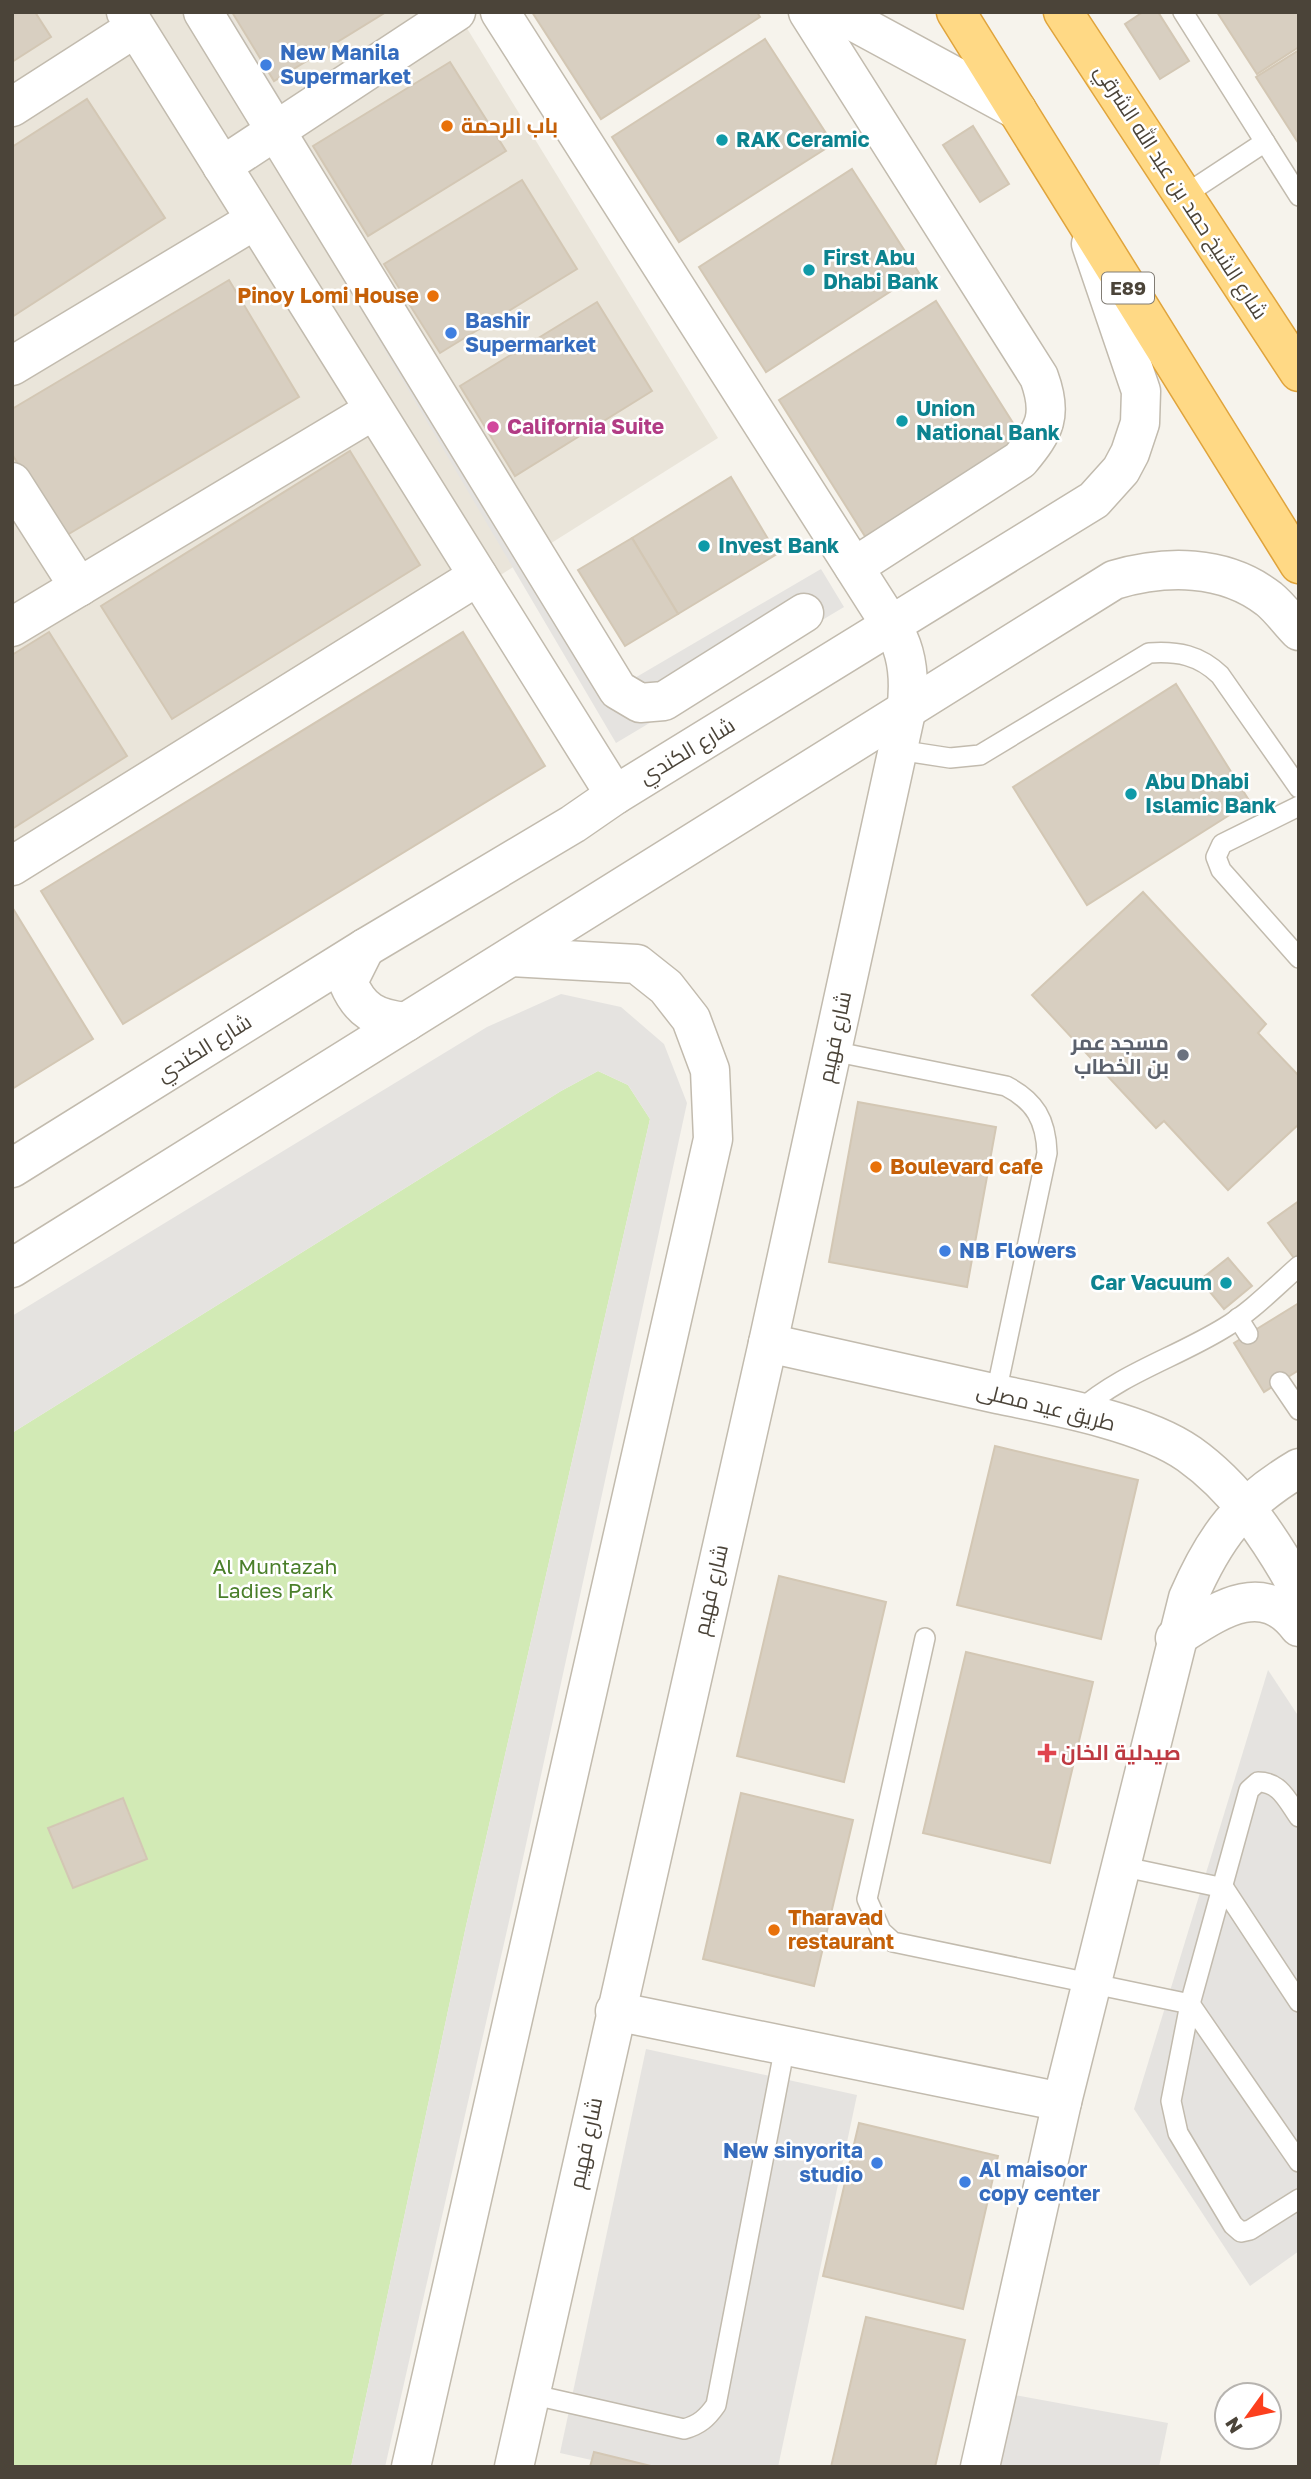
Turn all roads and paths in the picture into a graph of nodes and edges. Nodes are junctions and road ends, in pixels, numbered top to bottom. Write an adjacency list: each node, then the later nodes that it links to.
1 (202, 12): 12 (street)
2 (456, 12): 12 (street)
3 (500, 12): 24 (street, شارع فهيم)
4 (808, 12): 24 (street)
5 (835, 12): 11 (street)
6 (956, 12): 11 (highway, E89)
7 (1063, 12): 15 (highway, شارع الشيخ حمد بن عبد الله الشرقي)
8 (1183, 12): 13 (lane)
9 (131, 20): 10 (street); 14 (street)
10 (12, 107)
11 (1017, 110): 17 (highway, E89)
12 (276, 132): 14 (street); 27 (street)
13 (1265, 142): 15 (lane); 16 (lane)
14 (222, 166): 18 (street)
15 (1183, 196): 20 (highway, شارع الشيخ حمد بن عبد الله الشرقي)
16 (1299, 196)
17 (1080, 209): 23 (highway, E89); 29 (street, شارع الكندي)
18 (255, 220): 19 (street); 21 (street)
19 (12, 366)
20 (1299, 372)
21 (374, 410): 25 (street); 26 (street)
22 (12, 482): 26 (street)
23 (1299, 564)
24 (854, 567): 29 (street, شارع فهيم)
25 (478, 576): 34 (street); 36 (street)
26 (79, 587): 28 (street)
27 (804, 613)
28 (12, 627)
29 (892, 627): 31 (street, شارع فهيم); 34 (street, شارع الكندي)
30 (1299, 631): 31 (street)
31 (906, 712): 32 (street, شارع فهيم); 38 (street)
32 (898, 750): 33 (lane); 41 (street, شارع فهيم)
33 (1299, 788)
34 (615, 795): 37 (street, شارع الكندي)
35 (1299, 806): 39 (lane)
36 (12, 866)
37 (365, 948): 40 (street); 42 (street, شارع الكندي)
38 (511, 957): 40 (street); 68 (street)
39 (1299, 958)
40 (406, 1022): 44 (street)
41 (832, 1051): 45 (street, شارع فهيم); 47 (lane)
42 (12, 1168)
43 (1299, 1266): 49 (lane)
44 (12, 1268)
45 (768, 1343): 47 (street, طريق عيد مصلى); 62 (street, شارع فهيم)
46 (1280, 1382): 48 (lane)
47 (996, 1393): 49 (street, طريق عيد مصلى)
48 (1299, 1410)
49 (1079, 1411): 51 (street, طريق عيد مصلى)
50 (1299, 1468): 51 (street)
51 (1245, 1506): 52 (street, طريق عيد مصلى); 55 (street)
52 (1299, 1590)
53 (1299, 1627): 55 (street)
54 (925, 1638): 59 (lane)
55 (1175, 1639): 57 (street)
56 (1299, 1817): 58 (lane)
57 (1120, 1866): 58 (lane); 59 (street)
58 (1224, 1888): 60 (lane); 61 (lane)
59 (1091, 1982): 61 (lane); 64 (street)
60 (1299, 2002)
61 (1190, 2004): 65 (lane); 66 (lane)
62 (615, 2011): 63 (street); 67 (street, شارع فهيم)
63 (785, 2046): 64 (street); 67 (lane)
64 (1062, 2102): 70 (street)
65 (1299, 2162)
66 (1299, 2199)
67 (530, 2393): 69 (street, شارع فهيم)
68 (411, 2467)
69 (513, 2467)
70 (980, 2467)

